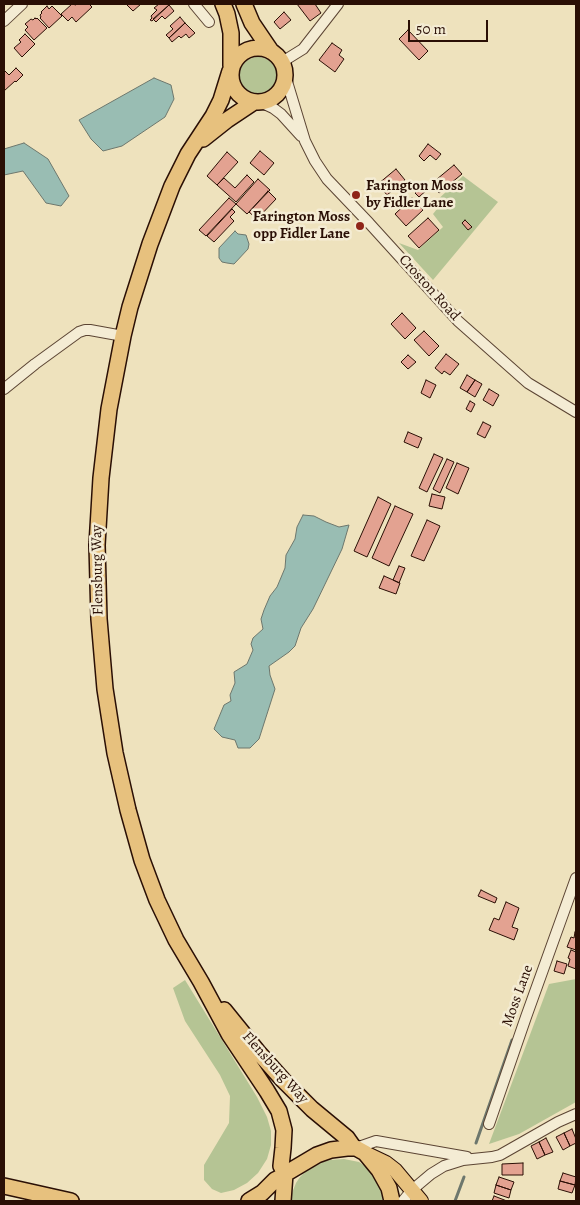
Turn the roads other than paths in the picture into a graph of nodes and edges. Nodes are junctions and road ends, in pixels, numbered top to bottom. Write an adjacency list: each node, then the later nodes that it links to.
1 (22, 4): 6 (street)
2 (194, 4): 7 (street)
3 (223, 4): 9 (highway)
4 (244, 4): 8 (highway, Croston Road)
5 (338, 4): 8 (street)
6 (4, 21)
7 (209, 22)
8 (280, 63): 9 (highway); 10 (highway); 11 (street, Croston Road)
9 (231, 69): 10 (highway); 12 (highway, Flensburg Way)
10 (257, 102): 11 (street, Croston Road); 12 (highway, Flensburg Way)
11 (305, 141): 15 (street, Croston Road)
12 (188, 154): 13 (highway, Flensburg Way)
13 (123, 336): 14 (street); 17 (highway, Flensburg Way)
14 (4, 389)
15 (576, 412)
16 (576, 879): 19 (street, Moss Lane)
17 (201, 982): 20 (highway, Flensburg Way); 22 (highway, Flensburg Way)
18 (576, 1114): 21 (street)
19 (489, 1124)
20 (358, 1150): 21 (street); 22 (highway); 24 (main road, Flensburg Way); 28 (highway)
21 (476, 1158): 24 (street)
22 (285, 1175): 26 (highway); 27 (highway, Flensburg Way)
23 (4, 1186): 25 (highway)
24 (412, 1190): 29 (street); 30 (main road, Flensburg Way)
25 (71, 1201)
26 (249, 1201)
27 (283, 1201)
28 (392, 1201)
29 (403, 1201)
30 (421, 1201)

